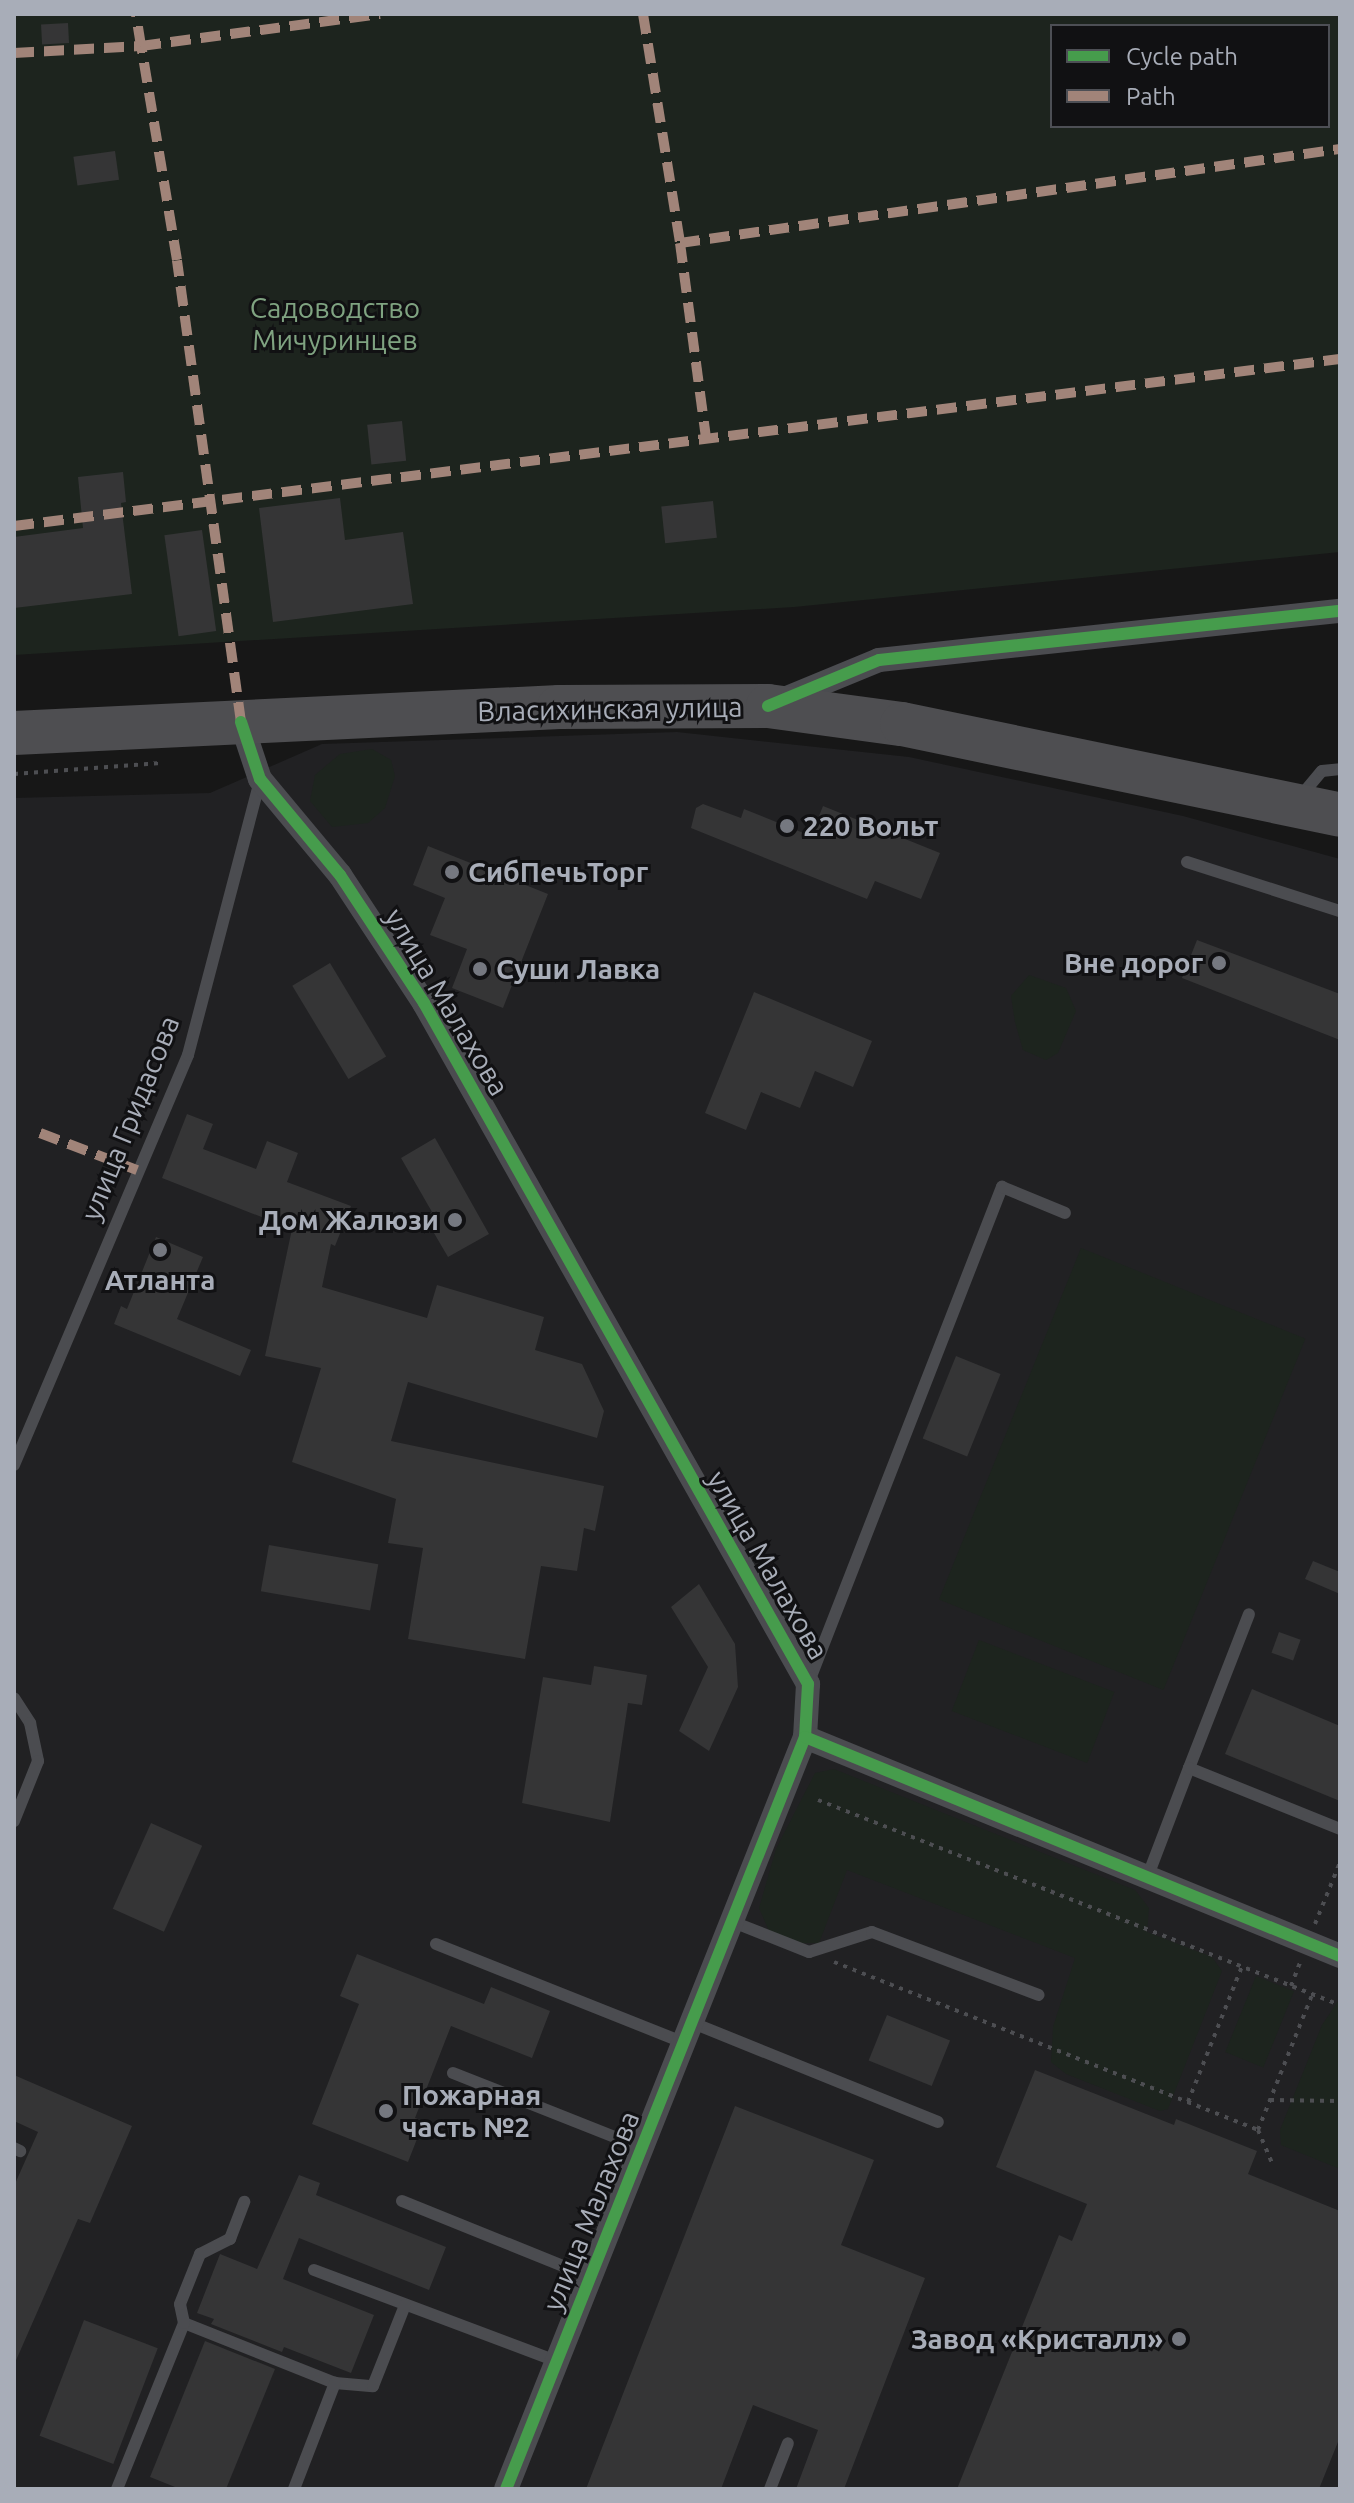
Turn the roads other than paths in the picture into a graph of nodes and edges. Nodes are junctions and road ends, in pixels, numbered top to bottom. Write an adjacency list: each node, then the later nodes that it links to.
1 (1340, 611): 2 (street)
2 (768, 706): 3 (highway, Власихинская улица); 7 (highway, Власихинская улица)
3 (241, 722): 4 (highway, Власихинская улица); 6 (street)
4 (14, 733)
5 (1340, 769): 7 (lane)
6 (260, 779): 12 (lane, улица Гридасова); 14 (street, улица Малахова)
7 (1294, 804): 8 (highway, Власихинская улица)
8 (1340, 815)
9 (1187, 862): 10 (lane)
10 (1340, 911)
11 (1065, 1213): 14 (lane)
12 (14, 1465)
13 (1249, 1614): 17 (lane)
14 (808, 1684): 16 (street, улица Малахова)
15 (14, 1698): 18 (lane)
16 (805, 1737): 20 (street); 21 (street, улица Малахова)
17 (1189, 1768): 19 (lane); 20 (lane)
18 (14, 1821)
19 (1340, 1829)
20 (1147, 1878): 23 (street)
21 (733, 1922): 24 (lane); 25 (street, улица Малахова)
22 (436, 1944): 25 (lane)
23 (1340, 1956)
24 (1039, 1995)
25 (689, 2033): 27 (lane); 28 (street, улица Малахова)
26 (453, 2073): 28 (lane)
27 (938, 2122)
28 (642, 2148): 32 (street, улица Малахова)
29 (402, 2201): 32 (lane)
30 (244, 2202): 34 (lane)
31 (314, 2270): 33 (lane)
32 (590, 2277): 35 (street, улица Малахова)
33 (405, 2305): 35 (lane); 36 (lane)
34 (184, 2323): 36 (lane); 38 (lane)
35 (556, 2361): 40 (street, улица Малахова)
36 (335, 2383): 39 (lane)
37 (788, 2443): 41 (lane)
38 (117, 2489)
39 (294, 2489)
40 (506, 2489)
41 (770, 2489)

